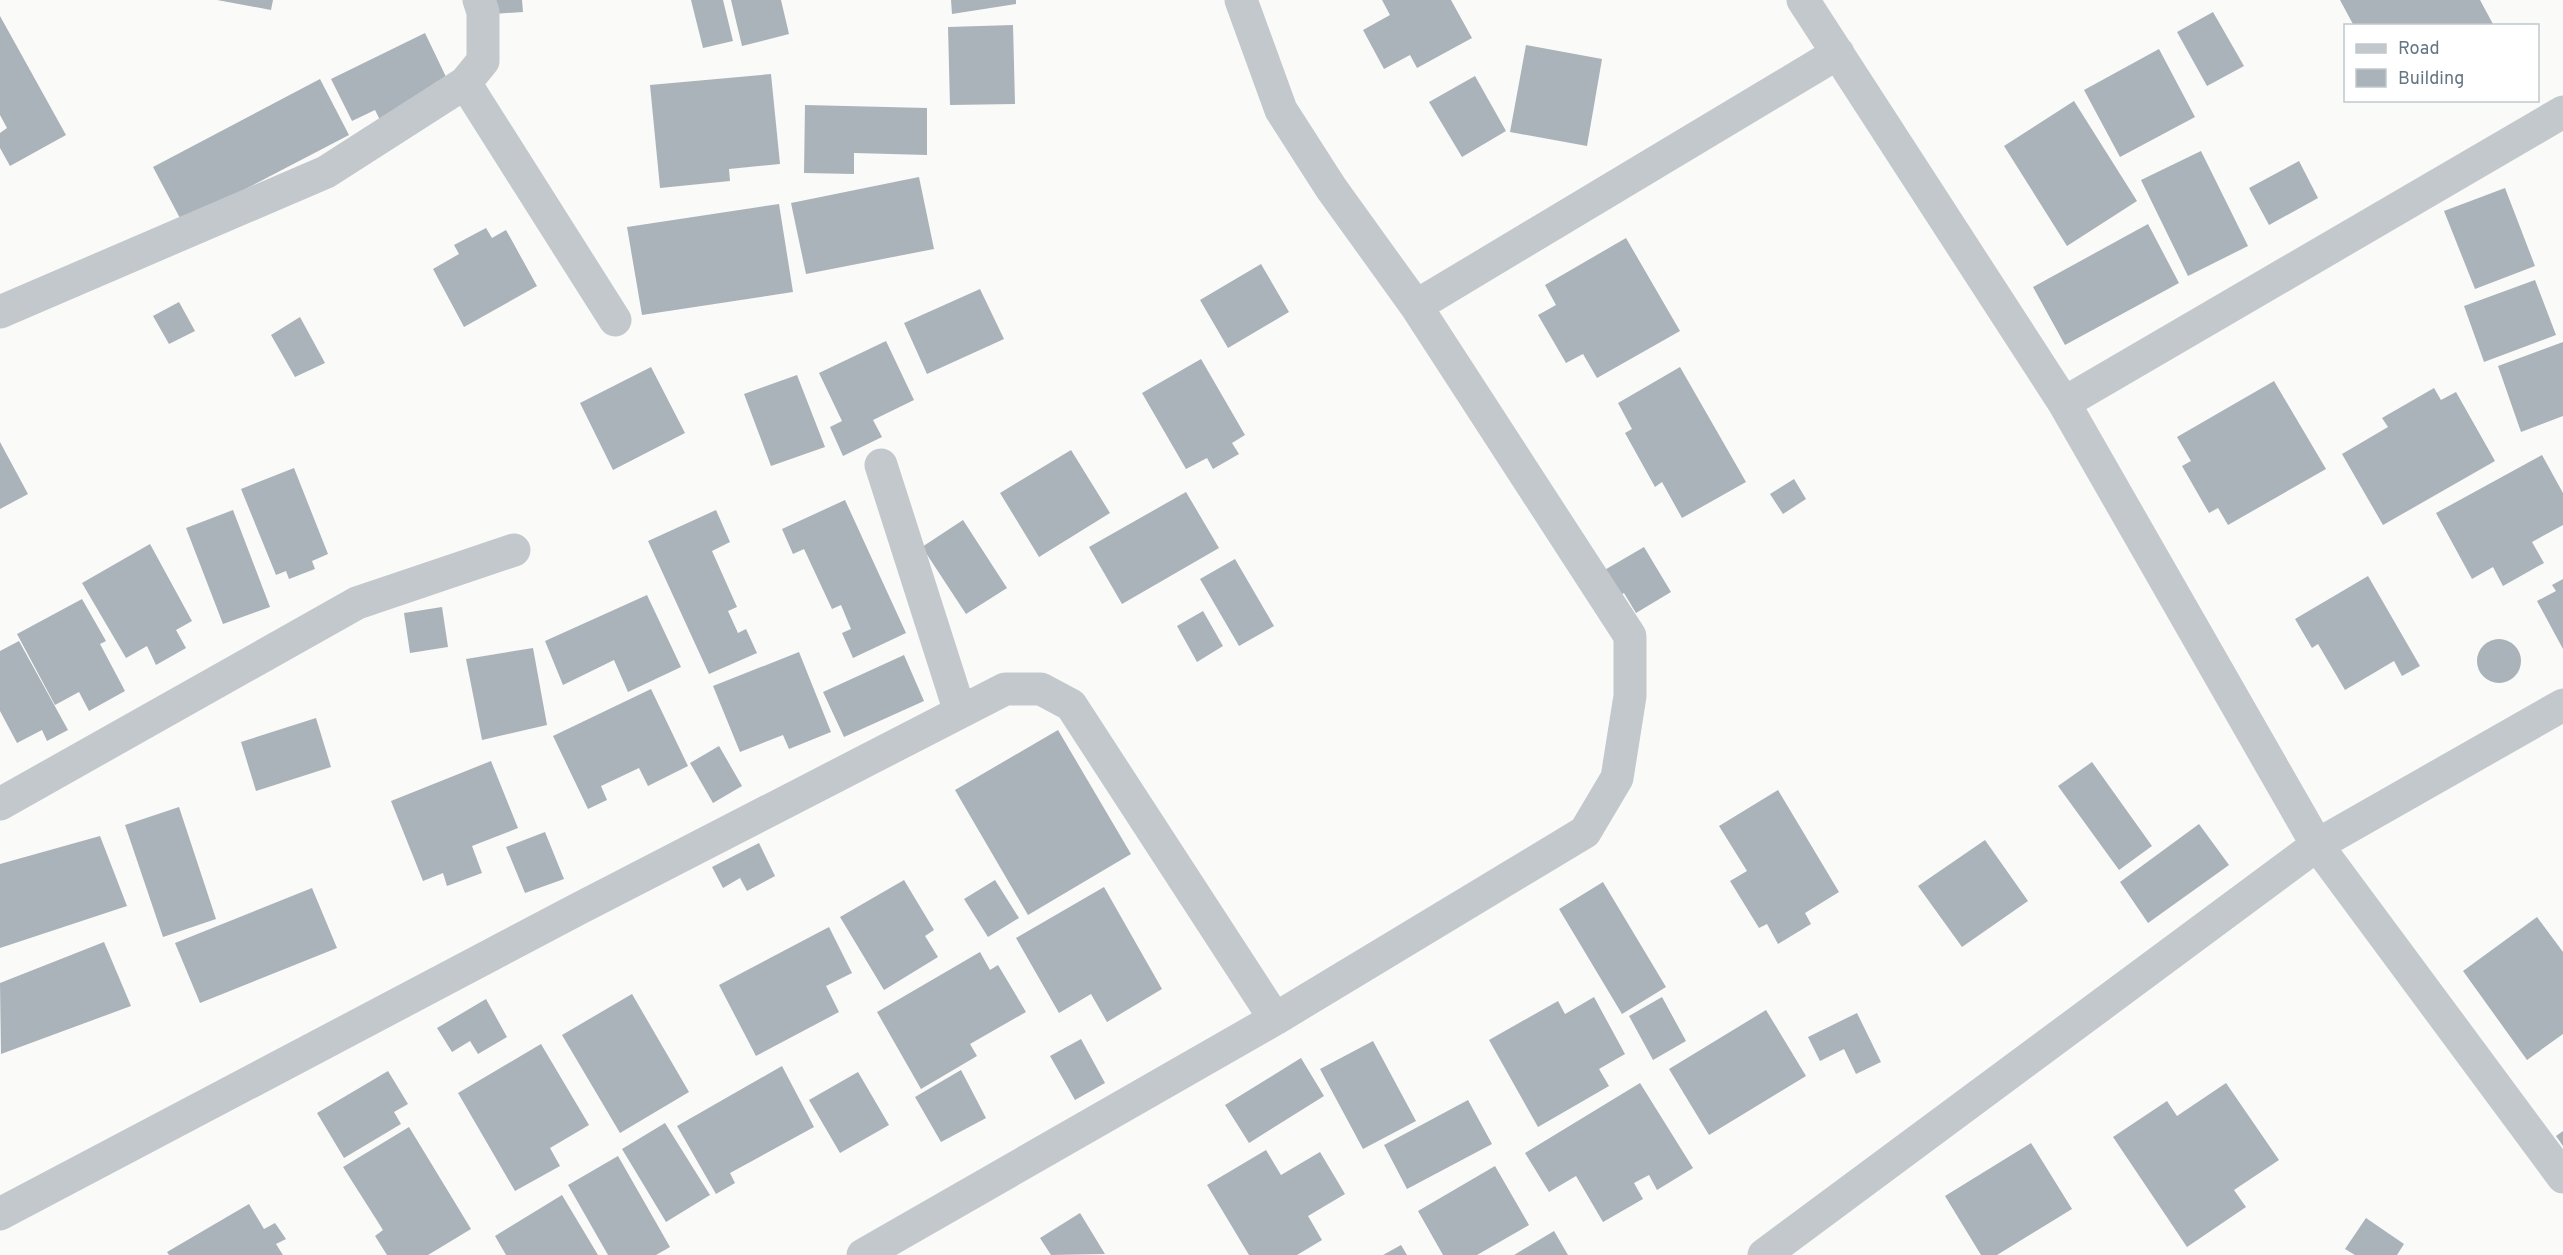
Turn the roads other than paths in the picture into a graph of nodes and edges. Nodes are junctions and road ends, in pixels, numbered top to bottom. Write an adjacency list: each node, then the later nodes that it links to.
1 (479, 0): 5 (street)
2 (1241, 0): 7 (street)
3 (1803, 0): 4 (street)
4 (1838, 53): 7 (street); 10 (street)
5 (465, 83): 8 (street); 9 (street)
6 (2563, 112): 10 (street)
7 (1416, 306): 17 (street)
8 (0, 312)
9 (615, 320)
10 (2064, 403): 16 (street)
11 (880, 465): 14 (street)
12 (514, 550): 15 (street)
13 (2563, 705): 16 (street)
14 (960, 712): 17 (street); 19 (street)
15 (0, 804)
16 (2317, 845): 18 (street); 21 (street)
17 (1275, 1019): 20 (street)
18 (2563, 1177)
19 (0, 1214)
20 (863, 1255)
21 (1764, 1255)

